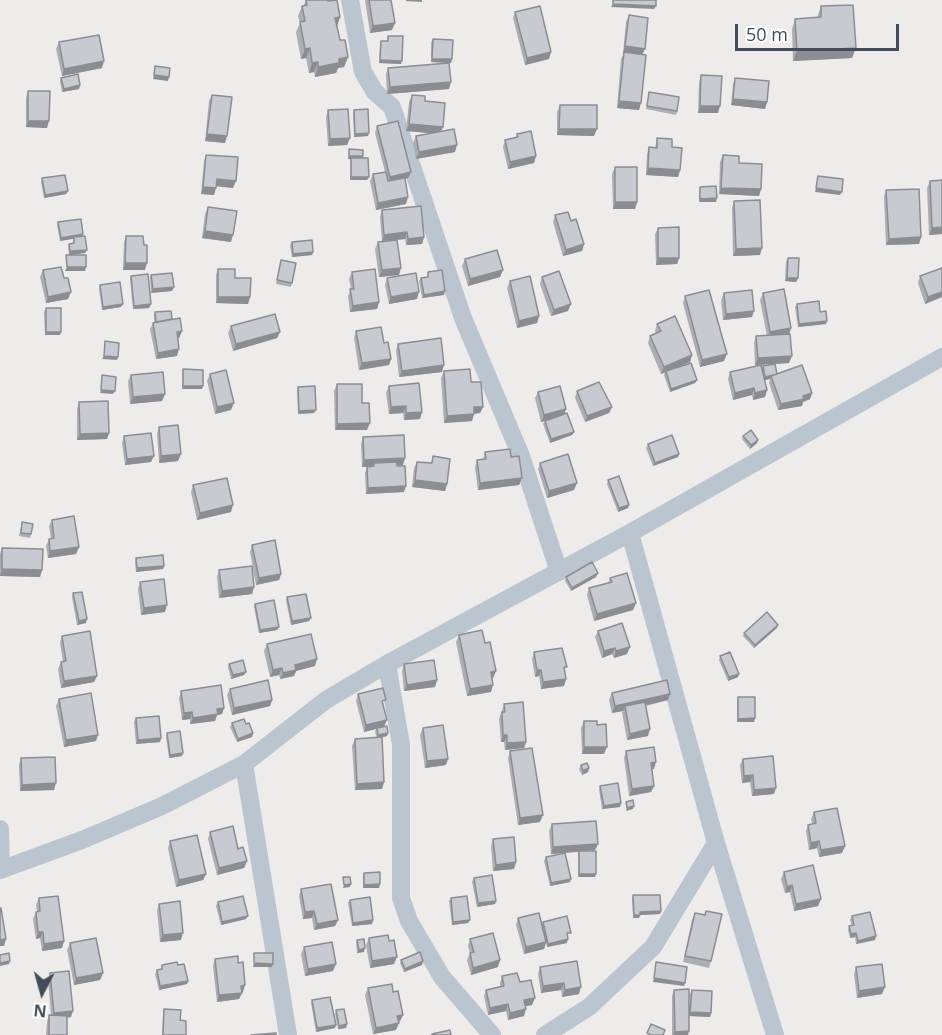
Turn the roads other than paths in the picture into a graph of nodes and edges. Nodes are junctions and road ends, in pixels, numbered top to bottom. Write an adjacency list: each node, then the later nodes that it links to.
1 (350, 0): 4 (street)
2 (942, 357): 3 (street)
3 (630, 533): 4 (street); 8 (street)
4 (559, 572): 5 (street)
5 (387, 664): 6 (street); 11 (street)
6 (244, 764): 9 (street); 10 (street)
7 (0, 829): 9 (street)
8 (716, 843): 12 (street); 13 (street)
9 (0, 869)
10 (288, 1035)
11 (492, 1035)
12 (544, 1035)
13 (775, 1035)

